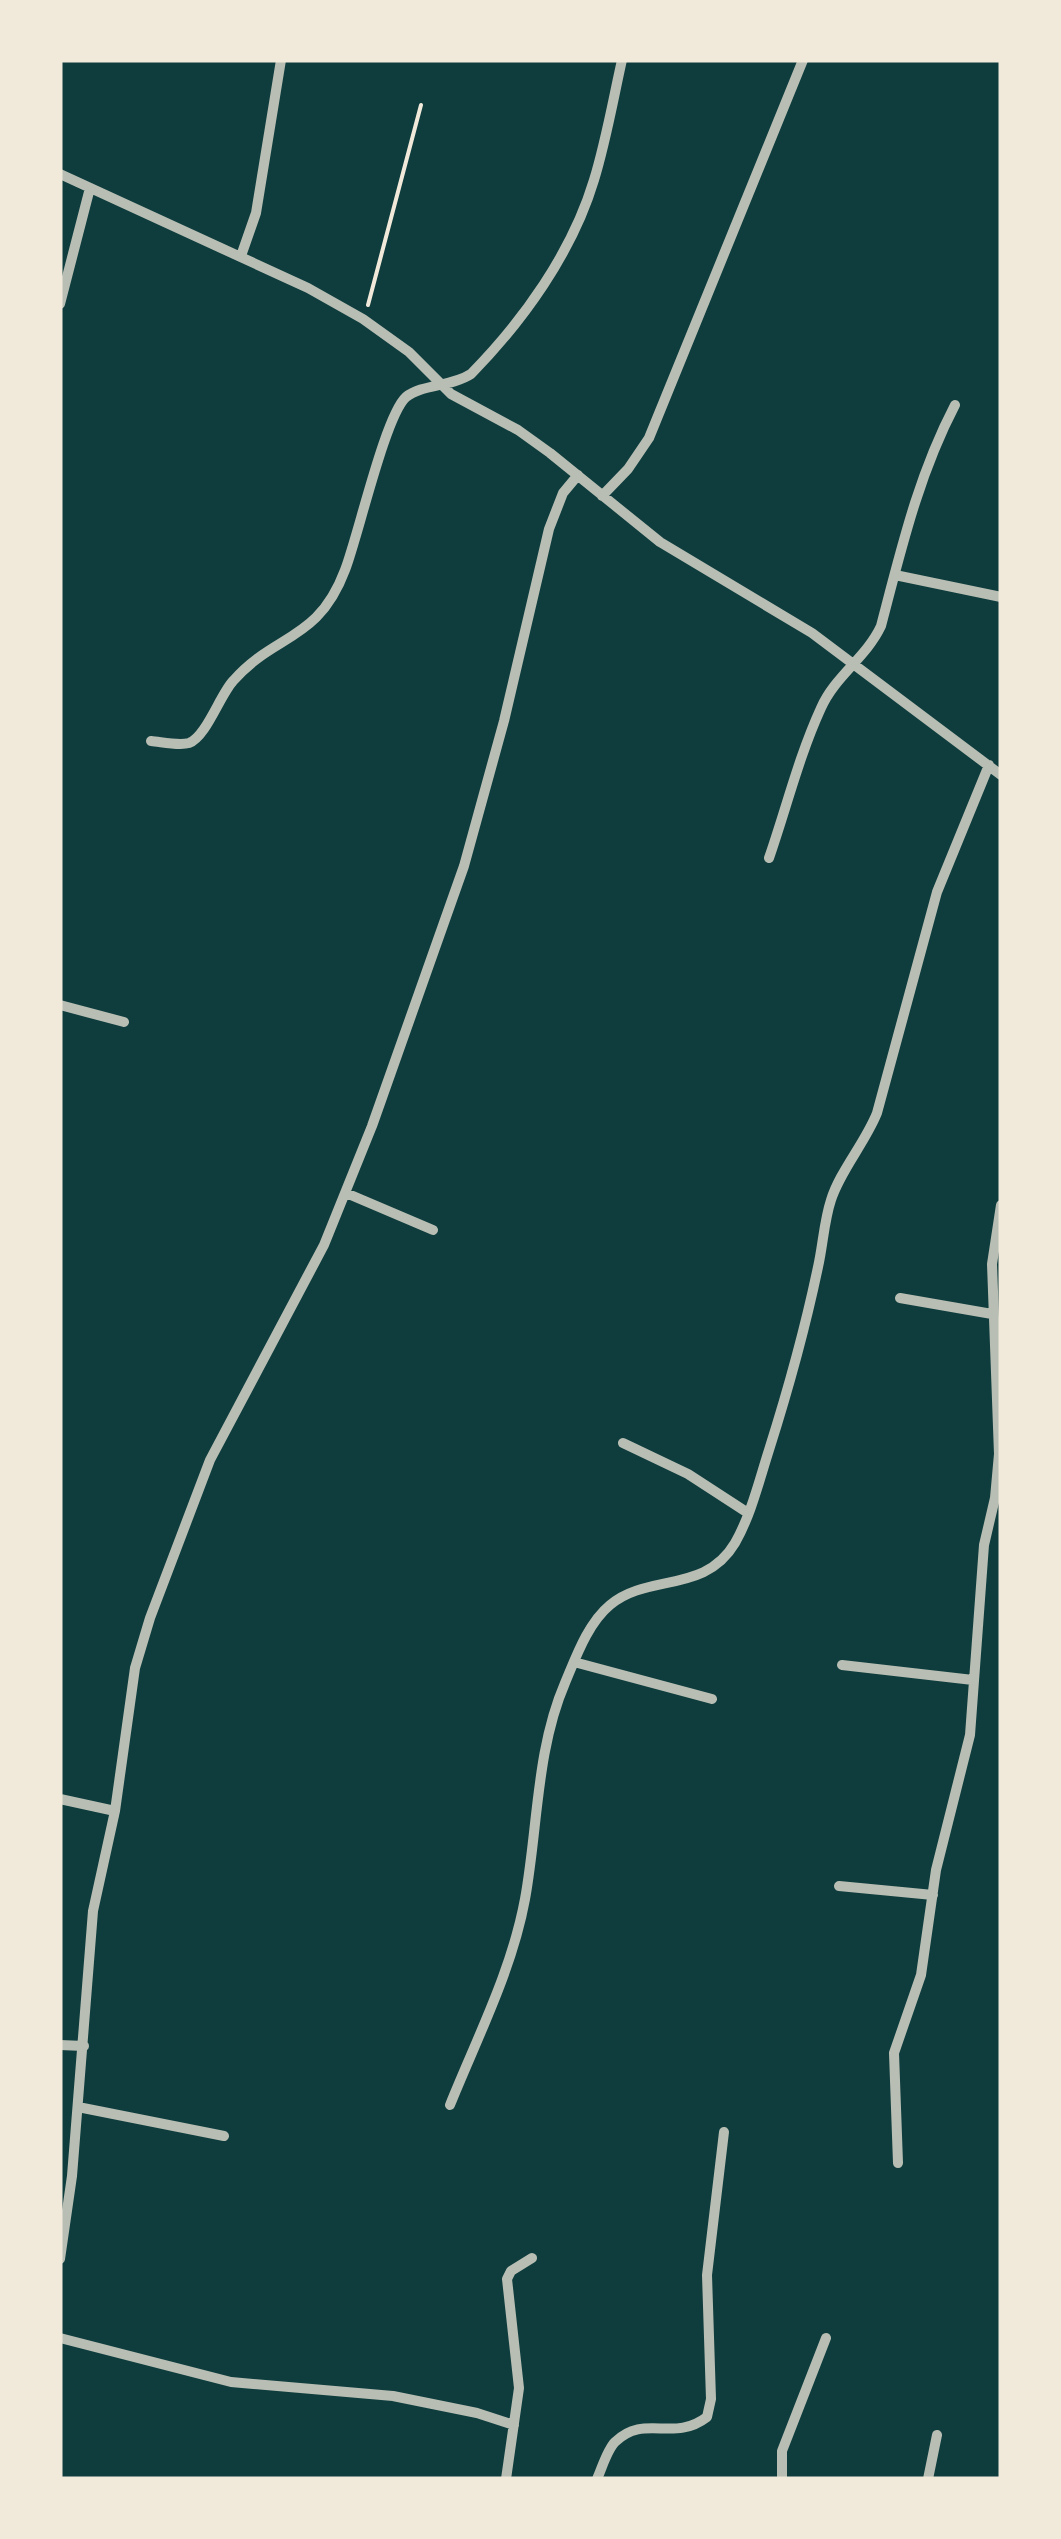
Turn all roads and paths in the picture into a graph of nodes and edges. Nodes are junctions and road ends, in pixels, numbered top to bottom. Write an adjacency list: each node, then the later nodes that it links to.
1 (280, 60): 7 (street)
2 (622, 60): 10 (street)
3 (803, 60): 13 (street)
4 (421, 105): 9 (path)
5 (60, 174): 6 (street)
6 (90, 188): 7 (street); 8 (street)
7 (241, 256): 9 (street)
8 (60, 304)
9 (363, 318): 10 (street)
10 (442, 387): 12 (street); 17 (street)
11 (955, 406): 14 (street)
12 (578, 475): 13 (street); 23 (street)
13 (602, 496): 16 (street)
14 (895, 575): 15 (street); 16 (street)
15 (1001, 598)
16 (856, 664): 18 (street); 20 (street)
17 (151, 740)
18 (990, 764): 19 (street); 30 (street)
19 (1001, 775)
20 (769, 858)
21 (60, 1005): 22 (street)
22 (124, 1022)
23 (346, 1193): 25 (street); 36 (street)
24 (1001, 1205): 27 (street)
25 (433, 1230)
26 (900, 1298): 27 (street)
27 (992, 1314): 28 (street)
28 (1000, 1409): 33 (street)
29 (623, 1443): 30 (street)
30 (748, 1513): 31 (street)
31 (574, 1662): 34 (street); 41 (street)
32 (842, 1665): 33 (street)
33 (973, 1680): 38 (street)
34 (712, 1699)
35 (60, 1799): 36 (street)
36 (114, 1811): 40 (street)
37 (839, 1886): 38 (street)
38 (933, 1895): 45 (street)
39 (60, 2045): 40 (street)
40 (84, 2046): 42 (street)
41 (450, 2105)
42 (78, 2107): 44 (street); 46 (street)
43 (724, 2132): 54 (street)
44 (224, 2136)
45 (898, 2162)
46 (66, 2175): 48 (street)
47 (532, 2258): 51 (street)
48 (60, 2259)
49 (60, 2338): 51 (street)
50 (826, 2338): 55 (street)
51 (514, 2425): 53 (street)
52 (937, 2435): 56 (street)
53 (506, 2479)
54 (597, 2479)
55 (782, 2479)
56 (928, 2479)

